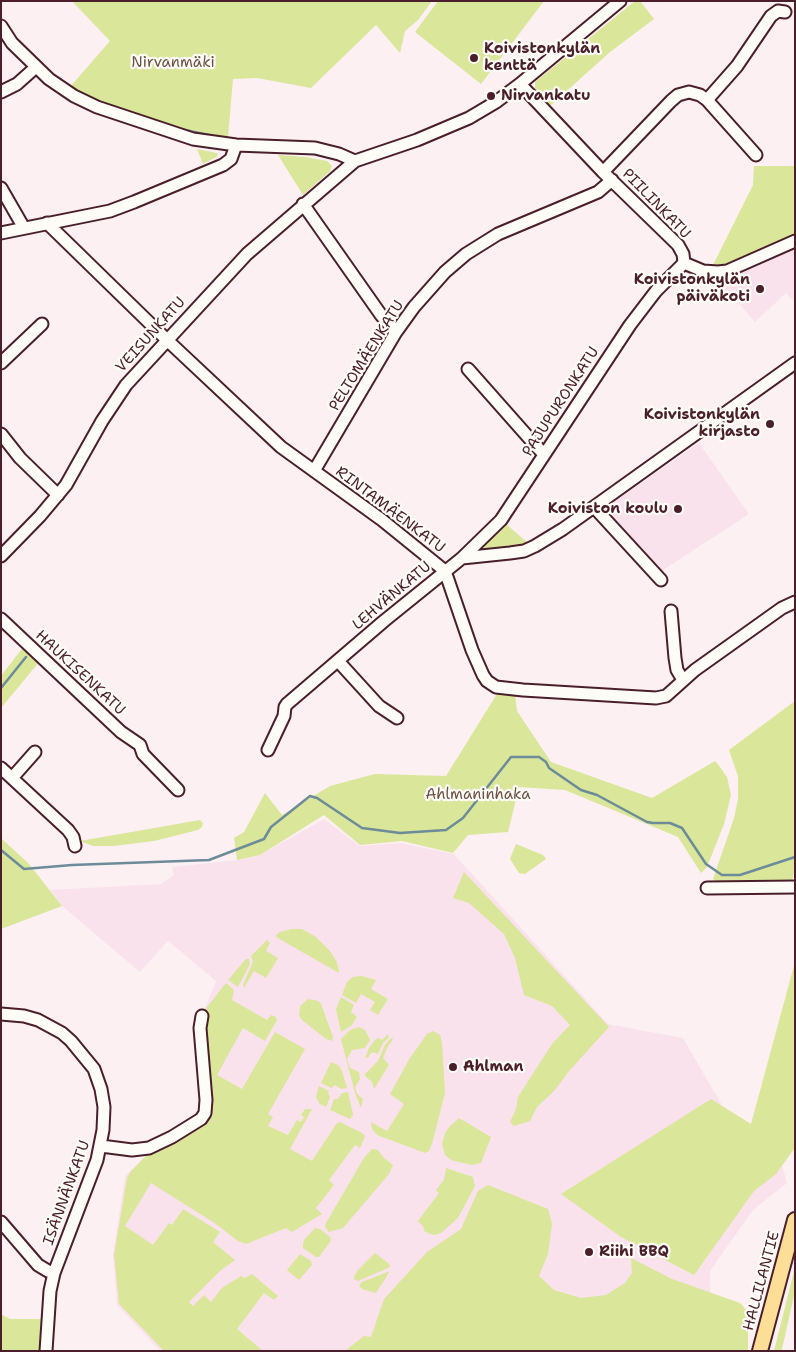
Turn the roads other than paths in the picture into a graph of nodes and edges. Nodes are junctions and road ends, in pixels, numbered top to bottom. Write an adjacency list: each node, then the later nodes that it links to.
1 (620, 1): 5 (street)
2 (785, 12): 7 (street)
3 (1, 26): 4 (street)
4 (36, 67): 6 (street); 8 (street)
5 (520, 84): 10 (street); 11 (street, PIILINKATU)
6 (1, 92)
7 (707, 100): 9 (street); 11 (street)
8 (236, 145): 10 (street); 15 (street)
9 (756, 155)
10 (354, 161): 14 (street, VEISUNKATU)
11 (603, 172): 12 (street, PIILINKATU)
12 (612, 180): 19 (street, PIILINKATU); 21 (street, PELTOMÄENKATU)
13 (1, 188): 16 (street)
14 (303, 204): 21 (street); 22 (street, VEISUNKATU)
15 (47, 223): 16 (street); 22 (street, RINTAMÄENKATU)
16 (24, 228): 17 (street)
17 (1, 233)
18 (795, 241): 19 (street, PIILINKATU)
19 (684, 263): 27 (street, PAJUPURONKATU)
20 (42, 324): 23 (street)
21 (396, 332): 28 (street, PELTOMÄENKATU)
22 (167, 340): 28 (street, RINTAMÄENKATU); 29 (street, VEISUNKATU)
23 (1, 362)
24 (794, 367): 30 (street)
25 (468, 369): 27 (street)
26 (1, 434): 29 (street)
27 (544, 454): 32 (street, PAJUPURONKATU)
28 (314, 471): 33 (street, RINTAMÄENKATU)
29 (58, 496): 31 (street, VEISUNKATU)
30 (594, 507): 32 (street); 34 (street)
31 (1, 556)
32 (462, 558): 33 (street, LEHVÄNKATU)
33 (445, 571): 38 (street, LEHVÄNKATU); 39 (street, RINTAMÄENKATU)
34 (661, 580)
35 (795, 602): 39 (street, RINTAMÄENKATU)
36 (671, 611): 39 (street)
37 (1, 619): 45 (street, HAUKISENKATU)
38 (338, 661): 40 (street); 41 (street, LEHVÄNKATU)
39 (683, 680)
40 (397, 718)
41 (268, 750)
42 (35, 752): 44 (street)
43 (1, 768): 44 (street)
44 (12, 778): 46 (street)
45 (178, 790)
46 (75, 846)
47 (795, 887): 48 (street)
48 (707, 888)
49 (1, 1014): 51 (street, ISÄNNÄNKATU)
50 (202, 1016): 51 (street)
51 (101, 1146): 54 (street, ISÄNNÄNKATU)
52 (795, 1220): 56 (main road, HALLILANTIE)
53 (1, 1222): 54 (street)
54 (54, 1273): 55 (street, ISÄNNÄNKATU)
55 (46, 1351)
56 (760, 1351)

